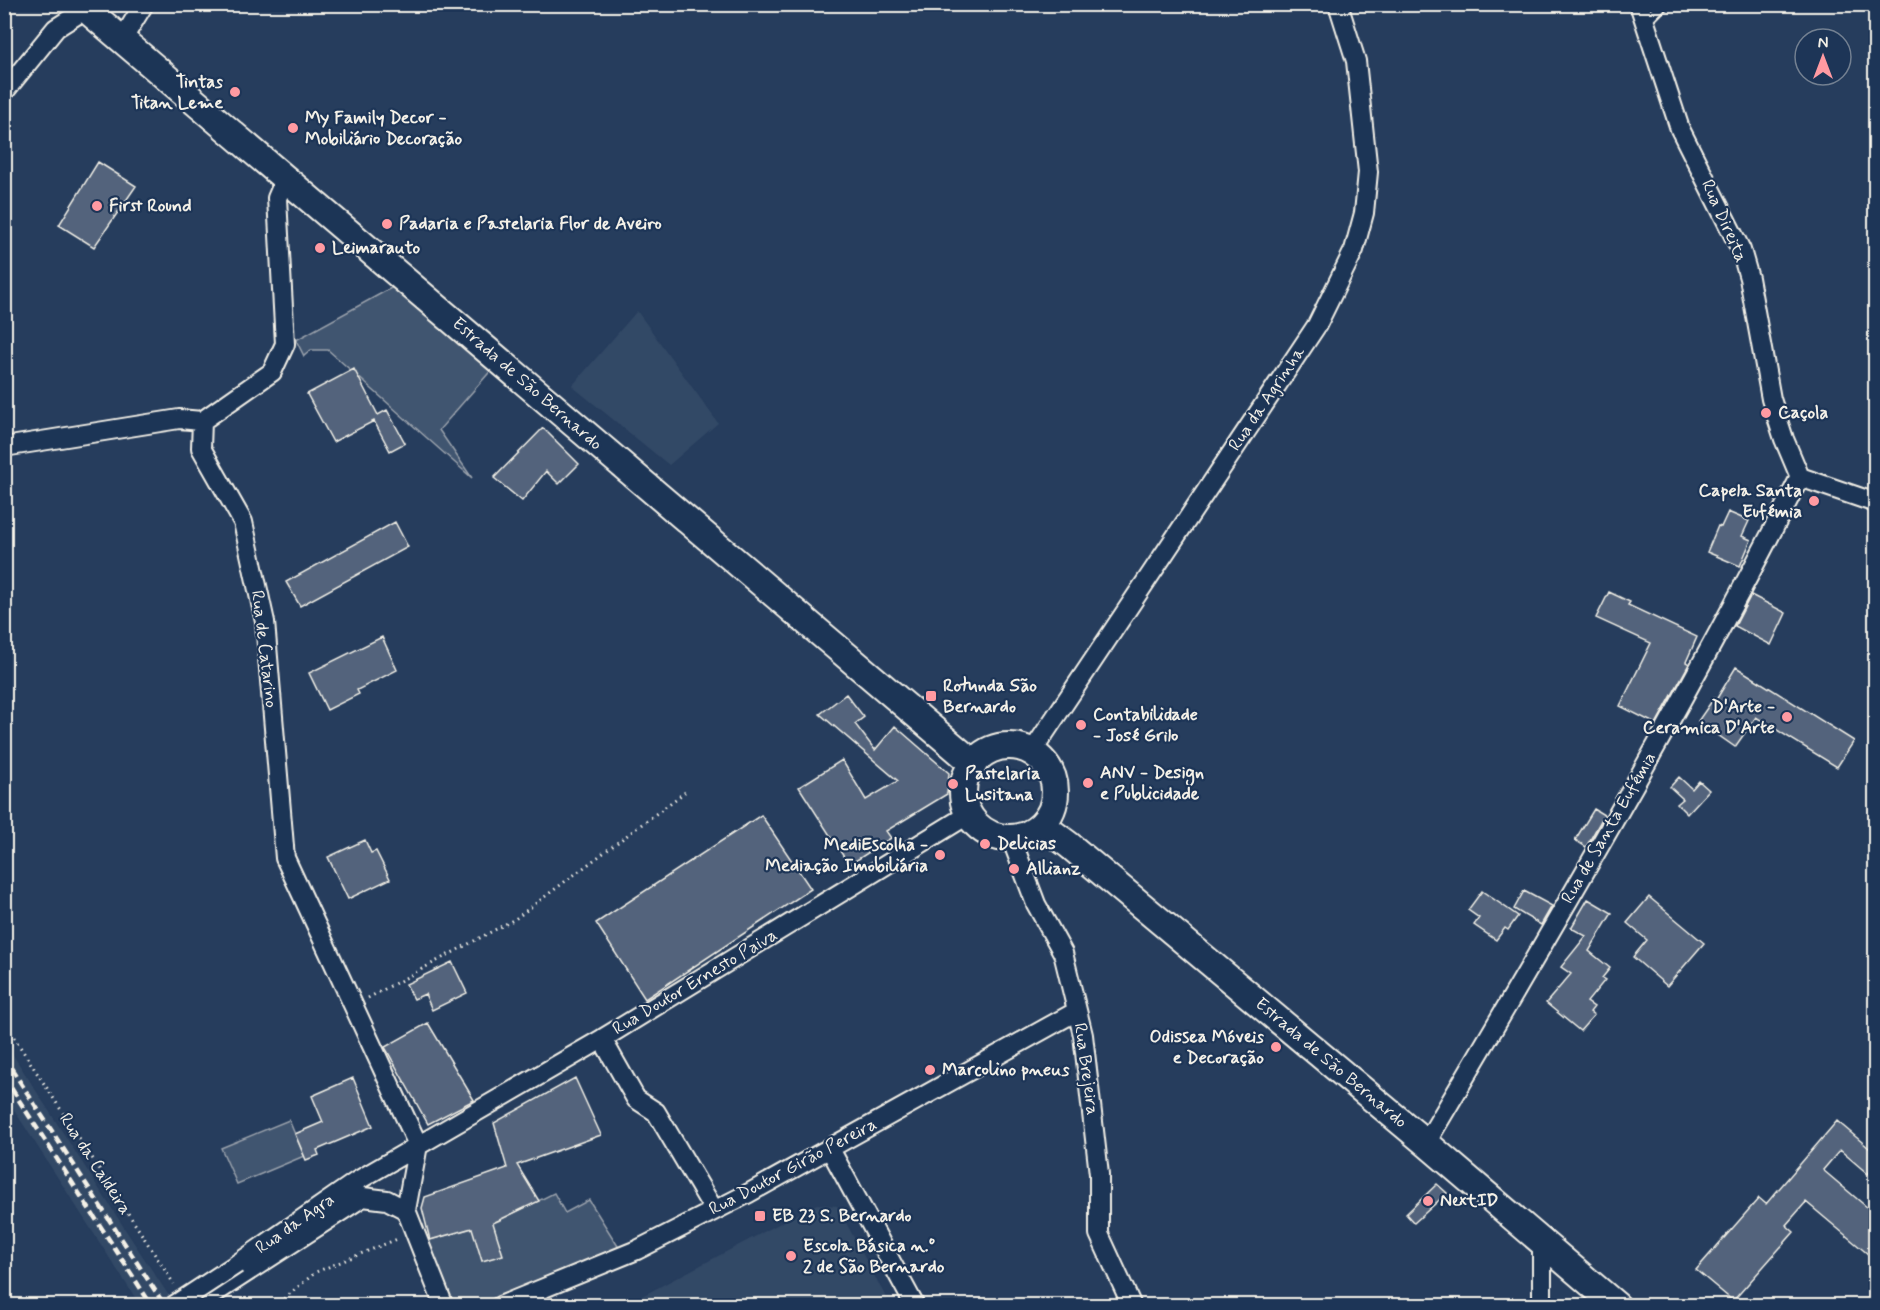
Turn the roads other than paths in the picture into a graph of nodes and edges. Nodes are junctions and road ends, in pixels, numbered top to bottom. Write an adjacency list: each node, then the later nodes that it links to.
1 (144, 4): 6 (street)
2 (1338, 4): 13 (street, Rua da Agrinha)
3 (1663, 4): 5 (lane)
4 (83, 7): 6 (main road, Estrada de São Bernardo); 7 (street)
5 (1642, 13): 11 (street, Rua Direita)
6 (122, 40): 8 (main road, Estrada de São Bernardo)
7 (4, 92)
8 (286, 177): 9 (street); 14 (main road, Estrada de São Bernardo)
9 (202, 421): 10 (street); 21 (street, Rua de Catarino)
10 (4, 447)
11 (1800, 477): 12 (street); 20 (street, Rua de Santa Eufémia)
12 (1875, 503)
13 (1032, 752): 14 (main road); 16 (main road)
14 (974, 764): 15 (main road)
15 (969, 814): 17 (main road); 19 (street, Rua Doutor Ernesto Paiva)
16 (1042, 825): 17 (main road); 20 (main road, Estrada de São Bernardo)
17 (1011, 838): 18 (street, Rua Brejeira)
18 (1077, 1011): 22 (street, Rua Doutor Girão Pereira); 33 (street, Rua Brejeira)
19 (602, 1039): 21 (street, Rua Doutor Ernesto Paiva); 24 (street)
20 (1426, 1143): 25 (main road, Estrada de São Bernardo)
21 (417, 1145): 23 (street); 26 (street, Rua da Agra)
22 (830, 1149): 24 (street, Rua Doutor Girão Pereira); 32 (street)
23 (406, 1210): 26 (street, Rua da Agra); 30 (street)
24 (714, 1210): 27 (street, Rua Doutor Girão Pereira)
25 (1542, 1243): 34 (street); 35 (main road, Estrada de São Bernardo)
26 (241, 1269): 28 (street, Rua da Agra, bridge); 29 (street, Rua da Agra)
27 (526, 1301): 31 (street, Rua Doutor Girão Pereira)
28 (173, 1305)
29 (195, 1305)
30 (444, 1305)
31 (500, 1305)
32 (915, 1305)
33 (1132, 1305)
34 (1542, 1305)
35 (1617, 1305)

